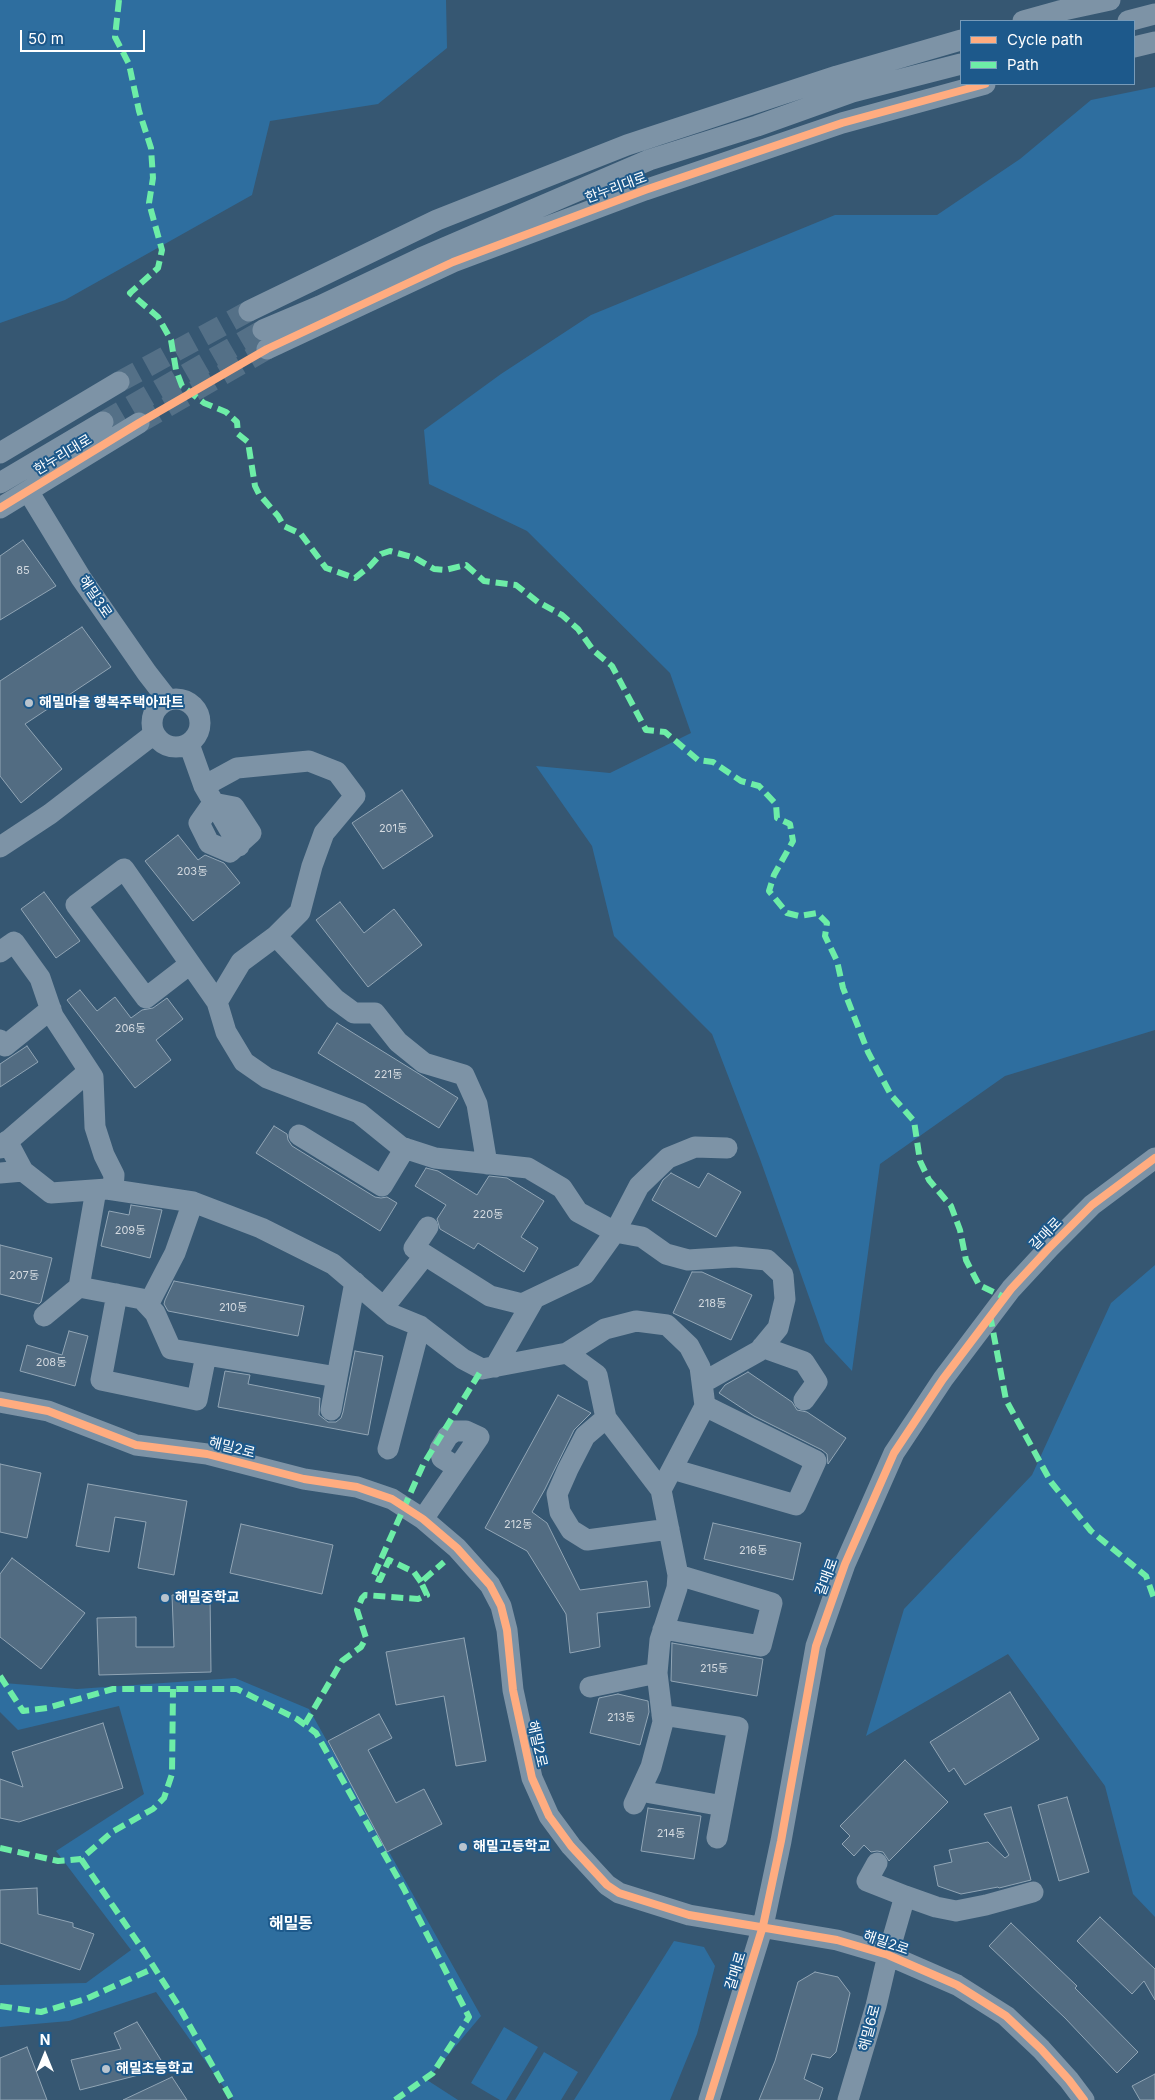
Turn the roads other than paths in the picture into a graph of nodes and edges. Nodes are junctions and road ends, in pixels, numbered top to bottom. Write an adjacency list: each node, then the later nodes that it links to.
1 (1110, 0): 3 (street)
2 (1155, 14): 4 (street)
3 (1027, 20)
4 (1132, 20)
5 (960, 40): 10 (street)
6 (1155, 42): 7 (street)
7 (1135, 47)
8 (960, 64): 9 (street, 한누리대로)
9 (981, 85)
10 (249, 311)
11 (118, 382): 14 (street)
12 (103, 422): 15 (street)
13 (139, 423): 16 (street, 한누리대로)
14 (0, 453)
15 (0, 483)
16 (28, 491): 17 (street, 한누리대로); 18 (street, 해밀3로)
17 (0, 508)
18 (168, 700): 19 (street); 20 (street)
19 (154, 734): 20 (street); 23 (street)
20 (189, 744): 21 (street)
21 (209, 794): 22 (street); 24 (street)
22 (238, 846)
23 (0, 847)
24 (276, 936): 27 (street); 36 (street)
25 (0, 952): 28 (street)
26 (190, 964): 26 (street); 27 (street)
27 (217, 1002): 33 (street)
28 (51, 1009): 29 (street); 30 (street)
29 (0, 1040)
30 (89, 1071): 32 (street); 39 (street)
31 (299, 1134): 33 (street)
32 (4, 1144): 37 (street)
33 (404, 1148): 36 (street)
34 (727, 1148): 42 (street)
35 (1155, 1158): 79 (street, 갈매로)
36 (487, 1164): 42 (street)
37 (22, 1171): 38 (street); 39 (street)
38 (0, 1173)
39 (104, 1190): 40 (street); 45 (street)
40 (193, 1202): 44 (street); 48 (street)
41 (428, 1227): 43 (street)
42 (614, 1232): 47 (street); 52 (street)
43 (425, 1255): 47 (street); 49 (street)
44 (354, 1282): 49 (street); 56 (street)
45 (79, 1287): 46 (street); 50 (street)
46 (117, 1294): 48 (street); 54 (street)
47 (534, 1298): 55 (street)
48 (148, 1305): 54 (street)
49 (384, 1307): 51 (street)
50 (44, 1316)
51 (420, 1326): 55 (street); 63 (street)
52 (762, 1347): 57 (street); 58 (street)
53 (566, 1353): 55 (street); 57 (street); 62 (street)
54 (206, 1355): 56 (street)
55 (494, 1367)
56 (338, 1377): 61 (street)
57 (702, 1383): 60 (street)
58 (804, 1400)
59 (0, 1402): 67 (street, 해밀2로)
60 (705, 1406): 65 (street); 65 (street)
61 (330, 1410)
62 (606, 1418): 66 (street); 68 (street)
63 (388, 1449)
64 (458, 1468): 67 (street)
65 (672, 1470): 66 (street)
66 (661, 1490): 68 (street)
67 (423, 1519): 79 (street, 해밀2로)
68 (669, 1529): 69 (street)
69 (678, 1574): 70 (street); 70 (street)
70 (663, 1629): 71 (street)
71 (657, 1673): 72 (street); 73 (street)
72 (590, 1687)
73 (662, 1715): 74 (street); 74 (street)
74 (723, 1806): 75 (street)
75 (717, 1838)
76 (877, 1863): 78 (street)
77 (1033, 1892): 78 (street)
78 (904, 1896): 80 (street, 해밀6로)
79 (763, 1926): 80 (street, 해밀2로); 81 (street, 갈매로)
80 (888, 1955): 82 (street, 해밀6로); 83 (street, 해밀2로)
81 (709, 2100)
82 (848, 2100)
83 (1084, 2100)

